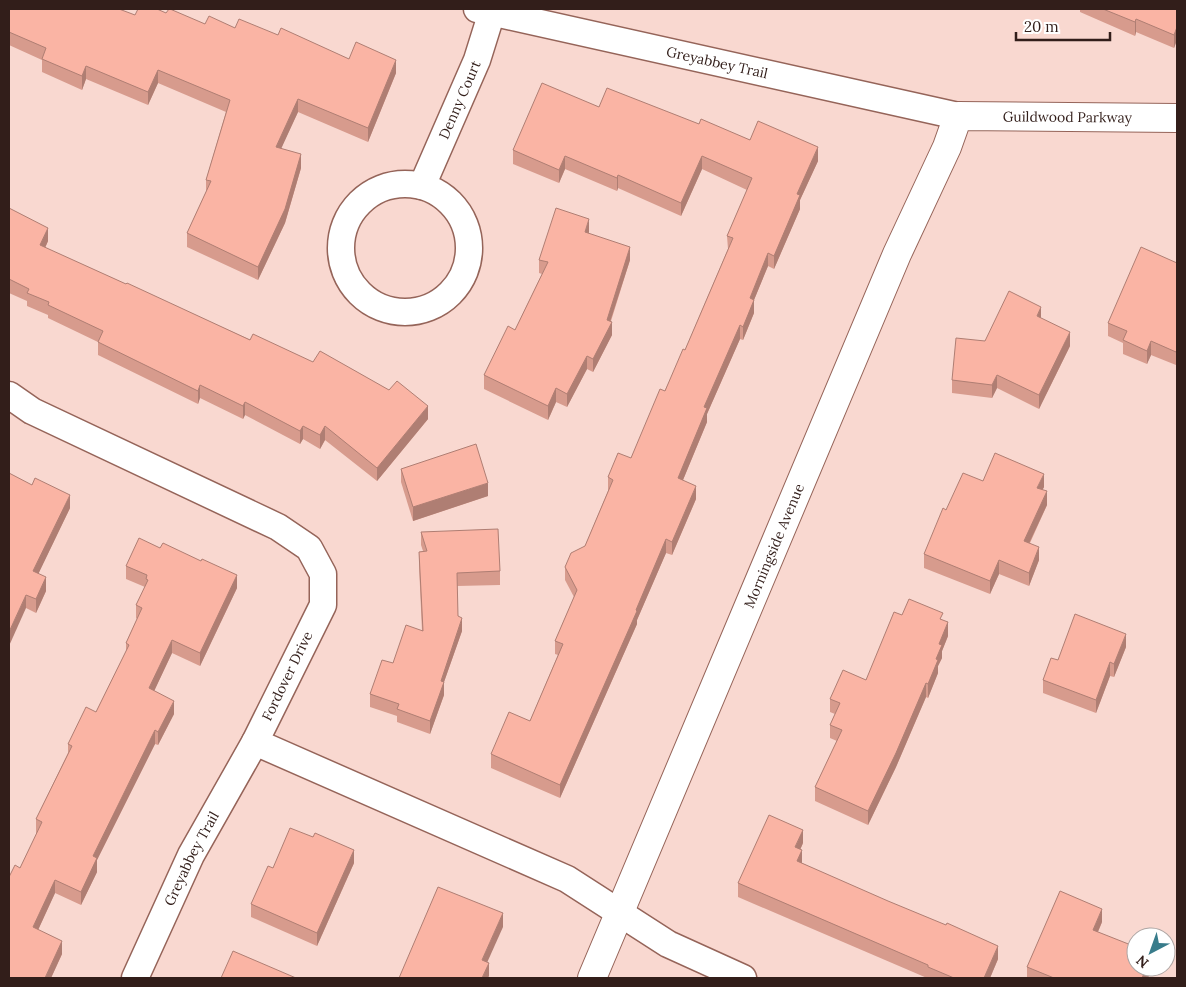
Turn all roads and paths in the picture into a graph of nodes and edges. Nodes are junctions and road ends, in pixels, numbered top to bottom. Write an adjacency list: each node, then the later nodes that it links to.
1 (485, 10): 2 (street, Greyabbey Trail); 4 (street, Denny Court)
2 (958, 116): 3 (main road, Guildwood Parkway); 7 (main road, Morningside Avenue)
3 (1177, 118)
4 (422, 186): 4 (street)
5 (9, 395): 6 (street, Fordover Drive)
6 (255, 742): 7 (street); 8 (street, Greyabbey Trail)
7 (619, 914): 9 (main road, Morningside Avenue); 10 (street)
8 (135, 978)
9 (592, 978)
10 (743, 978)

